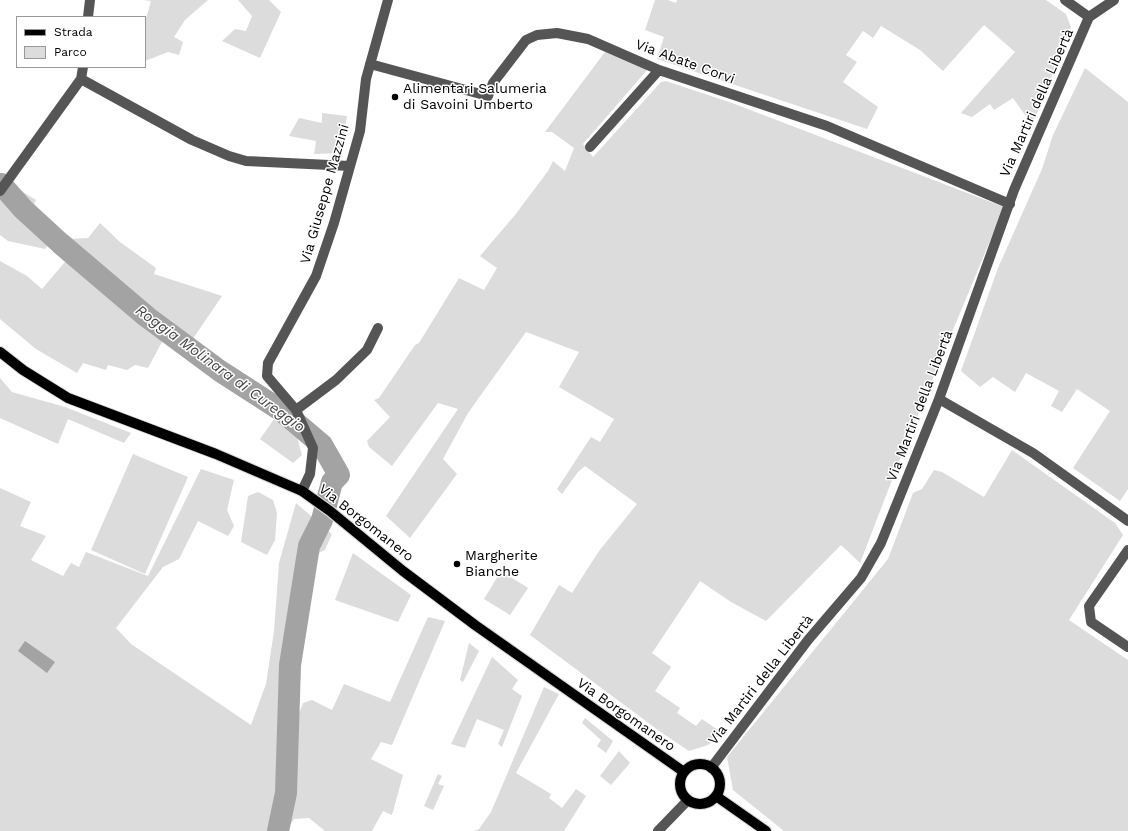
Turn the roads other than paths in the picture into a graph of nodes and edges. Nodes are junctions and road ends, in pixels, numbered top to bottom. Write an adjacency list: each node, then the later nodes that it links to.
1 (90, 0): 5 (street)
2 (388, 0): 7 (street, Via Giuseppe Mazzini)
3 (1065, 0): 6 (street)
4 (1114, 0): 6 (street)
5 (88, 16)
6 (1089, 17): 14 (street, Via Martiri della Libertà)
7 (370, 64): 9 (street, Via Abate Corvi); 12 (street, Via Giuseppe Mazzini)
8 (83, 68): 10 (street)
9 (659, 70): 11 (street); 14 (street, Via Abate Corvi)
10 (81, 79): 12 (street); 13 (street)
11 (590, 147)
12 (350, 166): 18 (street, Via Giuseppe Mazzini)
13 (0, 191)
14 (1010, 204): 17 (street, Via Martiri della Libertà)
15 (378, 328): 18 (street)
16 (0, 352): 19 (main road, Via Borgomanero)
17 (939, 399): 20 (street); 23 (street, Via Martiri della Libertà)
18 (296, 410): 19 (street, Via Giuseppe Mazzini)
19 (302, 491): 24 (main road, Via Borgomanero)
20 (1128, 521)
21 (1128, 550): 22 (street)
22 (1128, 647)
23 (711, 768): 24 (main road); 25 (main road)
24 (684, 772): 26 (main road)
25 (716, 796): 26 (main road); 28 (main road)
26 (688, 800): 27 (street)
27 (658, 831)
28 (766, 831)

